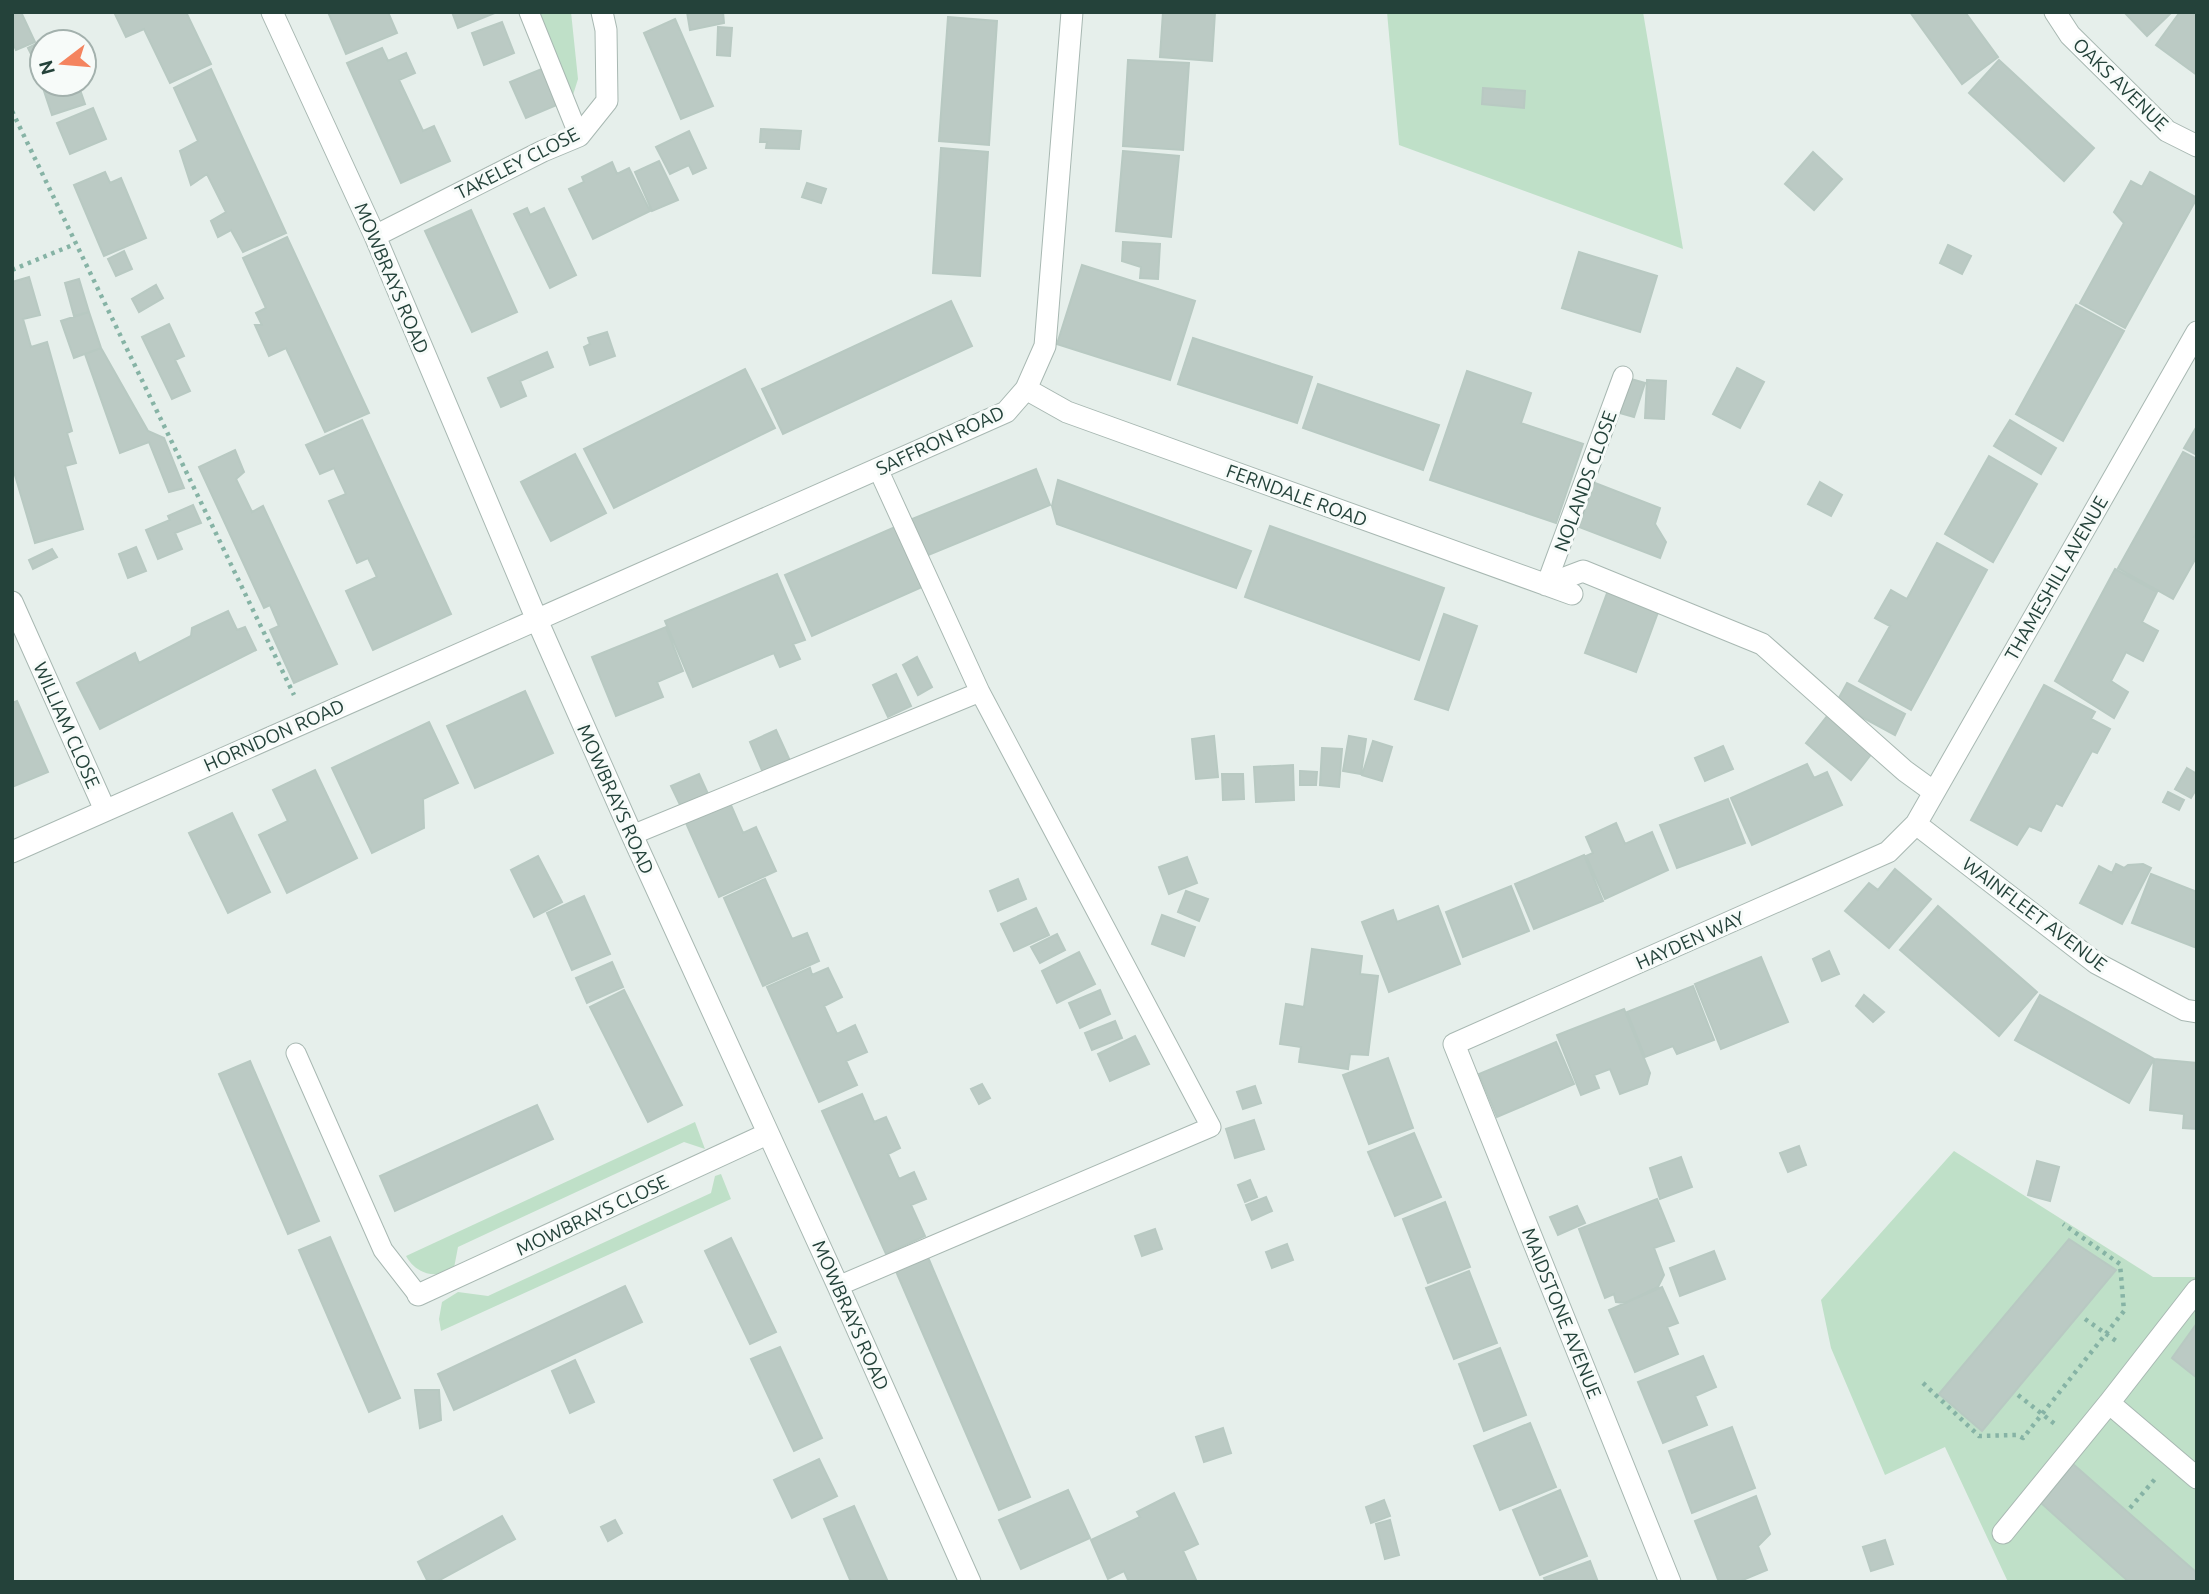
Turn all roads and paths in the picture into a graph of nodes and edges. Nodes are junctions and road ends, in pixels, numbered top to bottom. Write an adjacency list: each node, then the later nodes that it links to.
1 (272, 12): 9 (street, MOWBRAYS ROAD)
2 (529, 12): 7 (lane)
3 (603, 12): 7 (street, TAKELEY CLOSE)
4 (1072, 12): 14 (street, SAFFRON ROAD)
5 (2055, 12): 8 (street, OAKS AVENUE)
6 (12, 111): 10 (path)
7 (579, 135): 9 (street, TAKELEY CLOSE)
8 (2197, 146)
9 (375, 236): 19 (street, MOWBRAYS ROAD)
10 (75, 244): 11 (path); 21 (path)
11 (12, 270)
12 (2197, 332): 22 (street, THAMESHILL AVENUE)
13 (1623, 376): 16 (lane, NOLANDS CLOSE)
14 (1026, 389): 15 (street, SAFFRON ROAD); 16 (street, FERNDALE ROAD)
15 (878, 469): 19 (street, SAFFRON ROAD); 20 (lane)
16 (1546, 585): 17 (street, FERNDALE ROAD); 22 (street)
17 (1572, 594)
18 (12, 602): 23 (street, WILLIAM CLOSE)
19 (537, 620): 21 (street, HORNDON ROAD); 25 (street, MOWBRAYS ROAD)
20 (979, 692): 25 (lane); 32 (lane)
21 (307, 721): 23 (street, HORNDON ROAD)
22 (1934, 792): 24 (street, THAMESHILL AVENUE)
23 (105, 810): 26 (street, HORNDON ROAD)
24 (1916, 824): 27 (street, WAINFLEET AVENUE); 28 (street, HAYDEN WAY)
25 (632, 835): 30 (street, MOWBRAYS ROAD)
26 (12, 852)
27 (2197, 1012)
28 (1454, 1044): 48 (street, MAIDSTONE AVENUE)
29 (296, 1053): 34 (lane)
30 (767, 1135): 32 (street, MOWBRAYS ROAD); 34 (street, MOWBRAYS CLOSE)
31 (2063, 1224): 36 (path)
32 (838, 1286): 47 (street, MOWBRAYS ROAD)
33 (2197, 1290): 37 (street)
34 (418, 1295)
35 (2085, 1320): 36 (path)
36 (2106, 1334): 37 (path); 41 (path)
37 (2143, 1360): 40 (street)
38 (1923, 1383): 41 (path)
39 (2018, 1395): 41 (path)
40 (2109, 1403): 42 (street); 43 (street)
41 (2042, 1414): 42 (path)
42 (2077, 1442): 46 (street)
43 (2173, 1458): 44 (street); 45 (path)
44 (2197, 1478)
45 (2130, 1508)
46 (2003, 1533)
47 (970, 1582)
48 (1670, 1582)

